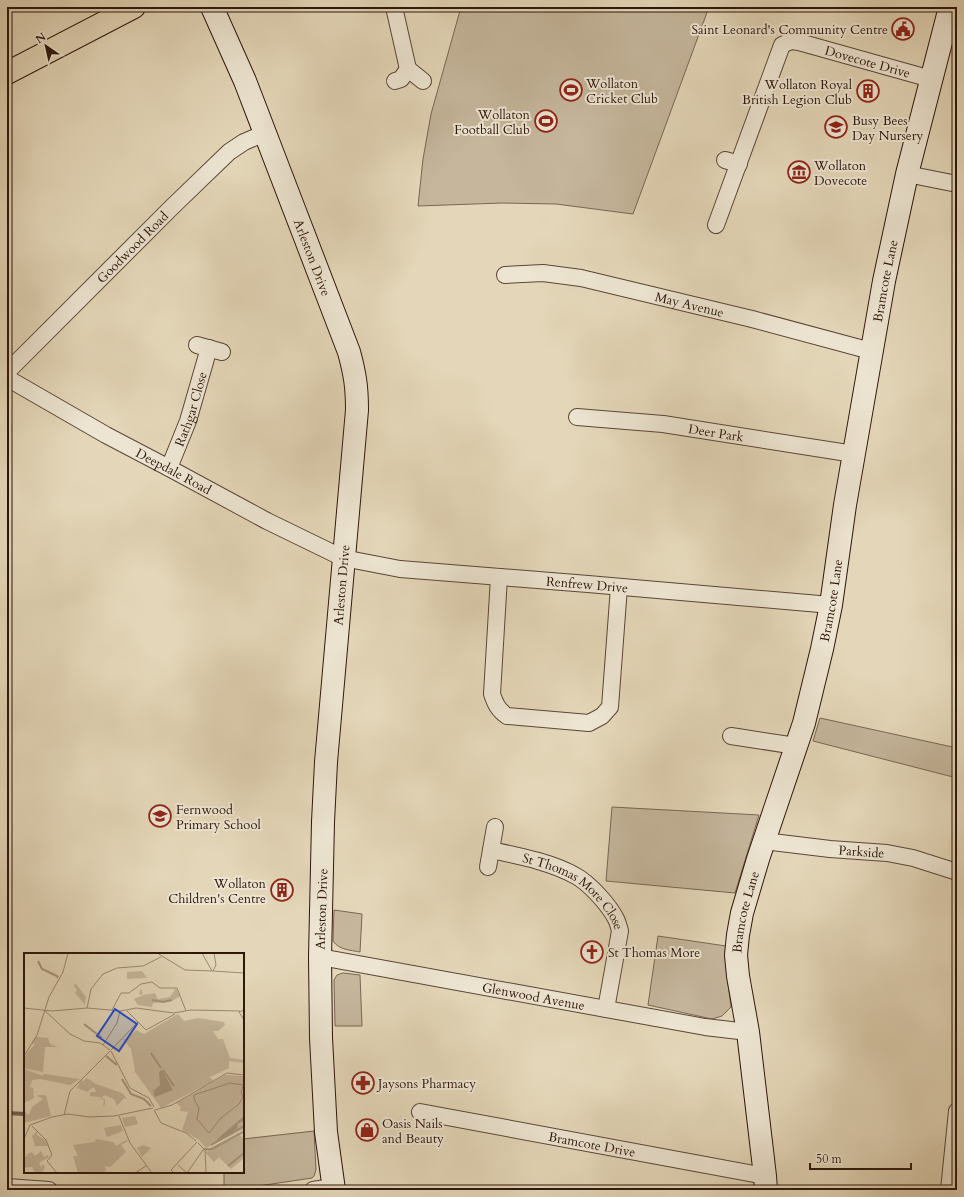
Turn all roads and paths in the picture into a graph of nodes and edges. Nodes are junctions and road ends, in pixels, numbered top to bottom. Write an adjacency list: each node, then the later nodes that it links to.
1 (134, 7): 6 (main road)
2 (212, 7): 10 (street, Arleston Drive)
3 (394, 7): 5 (street)
4 (950, 7): 7 (street, Bramcote Lane)
5 (408, 69): 8 (street); 9 (street)
6 (7, 73)
7 (932, 79): 11 (street, Bramcote Lane); 13 (street, Dovecote Drive)
8 (395, 82)
9 (423, 82)
10 (265, 133): 17 (street, Goodwood Road); 22 (street, Arleston Drive)
11 (907, 174): 12 (street); 16 (street, Bramcote Lane)
12 (957, 184)
13 (716, 225)
14 (505, 275): 16 (street, May Avenue)
15 (210, 348): 21 (street, Rathgar Close)
16 (871, 351): 20 (street, Bramcote Lane)
17 (7, 372)
18 (7, 378): 21 (street, Deepdale Road)
19 (577, 417): 20 (street, Deer Park)
20 (854, 454): 25 (street, Bramcote Lane)
21 (169, 468): 22 (street, Deepdale Road)
22 (343, 558): 23 (street, Renfrew Drive); 33 (street, Arleston Drive)
23 (499, 577): 24 (street, Renfrew Drive); 24 (street)
24 (619, 587): 25 (street, Renfrew Drive)
25 (831, 605): 27 (street, Bramcote Lane)
26 (731, 736): 27 (street)
27 (796, 746): 29 (street, Bramcote Lane)
28 (495, 827): 30 (street)
29 (764, 841): 32 (street, Parkside); 35 (street, Bramcote Lane)
30 (491, 850): 31 (street); 34 (street, St Thomas More Close)
31 (488, 867)
32 (957, 872)
33 (320, 957): 34 (street, Glenwood Avenue); 40 (street, Arleston Drive)
34 (606, 1009): 35 (street, Glenwood Avenue)
35 (748, 1032): 38 (street, Bramcote Lane)
36 (957, 1111): 42 (street)
37 (420, 1112): 38 (street, Bramcote Drive)
38 (765, 1183)
39 (7, 1187): 41 (street)
40 (327, 1189)
41 (49, 1190)
42 (949, 1190)

